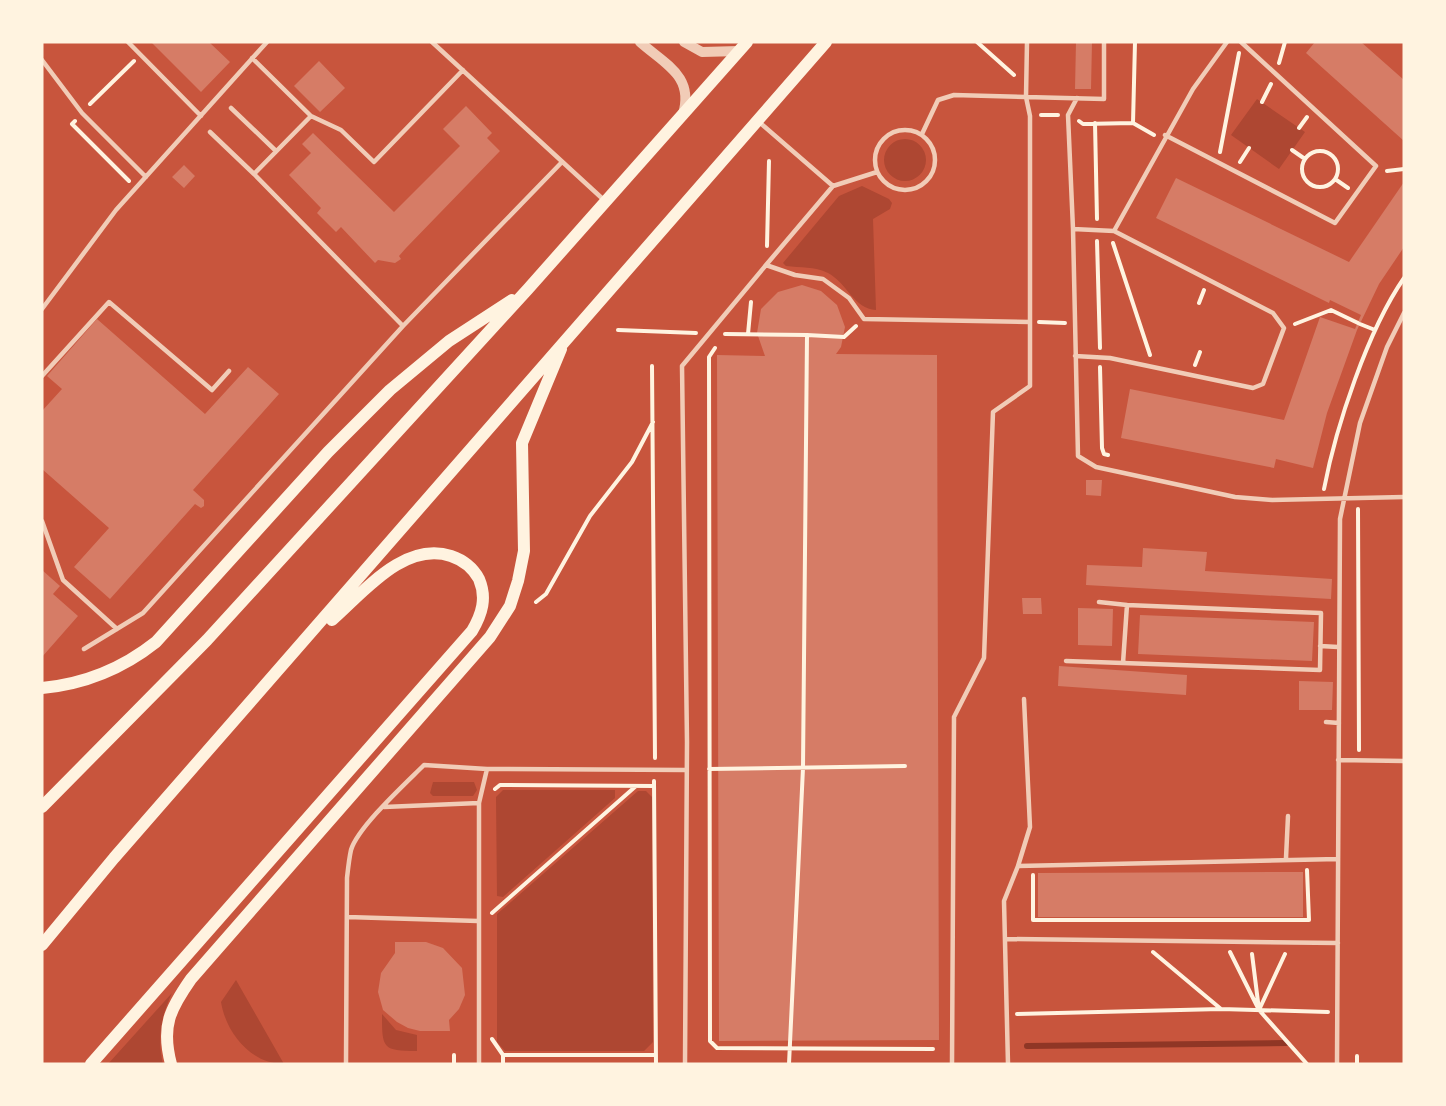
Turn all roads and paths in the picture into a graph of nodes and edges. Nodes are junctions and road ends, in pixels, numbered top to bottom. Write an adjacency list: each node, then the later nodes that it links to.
1 (128, 42): 26 (lane)
2 (267, 42): 15 (lane)
3 (432, 42): 17 (lane)
4 (640, 42): 24 (street)
5 (684, 42): 14 (street)
6 (826, 42): 29 (main road)
7 (976, 42): 19 (path)
8 (1027, 42): 19 (lane)
9 (1104, 42): 21 (lane)
10 (1135, 42): 30 (path)
11 (1227, 42): 33 (lane)
12 (1241, 42): 18 (lane); 39 (path)
13 (1285, 42): 18 (path)
14 (743, 46): 24 (main road)
15 (252, 58): 26 (lane); 27 (lane)
16 (42, 60): 44 (lane)
17 (463, 70): 27 (lane); 37 (lane)
18 (1275, 75): 22 (path); 40 (lane)
19 (1026, 84): 20 (lane)
20 (1026, 97): 21 (lane); 28 (lane); 32 (lane)
21 (1077, 98): 25 (lane)
22 (1262, 102)
23 (231, 108): 35 (lane)
24 (683, 115): 46 (main road)
25 (1068, 115): 28 (path); 30 (path); 47 (lane)
26 (201, 116): 44 (lane)
27 (311, 116): 35 (lane)
28 (1030, 116): 57 (lane)
29 (757, 120): 45 (lane); 69 (main road)
30 (1133, 123): 33 (path)
31 (210, 132): 43 (lane)
32 (922, 134): 42 (lane); 42 (lane)
33 (1164, 138): 39 (lane); 48 (lane)
34 (1292, 150): 36 (path)
35 (276, 151): 43 (lane)
36 (1305, 159): 36 (path)
37 (561, 162): 46 (lane); 60 (lane)
38 (769, 162): 49 (path)
39 (1218, 162): 40 (lane)
40 (1376, 166): 41 (path)
41 (1404, 170)
42 (877, 172): 45 (lane)
43 (254, 174): 60 (lane)
44 (146, 177): 54 (lane)
45 (833, 186): 50 (lane)
46 (605, 201): 52 (main road)
47 (1073, 229): 48 (lane); 71 (lane)
48 (1114, 231): 62 (lane); 73 (path)
49 (766, 252)
50 (766, 266): 57 (lane); 103 (lane)
51 (1404, 278): 64 (path)
52 (528, 289): 92 (main road); 108 (main road)
53 (751, 302): 55 (path)
54 (42, 309)
55 (744, 310)
56 (1404, 313): 78 (lane)
57 (1030, 322): 153 (lane)
58 (1043, 322): 59 (path)
59 (1057, 323)
60 (403, 326): 85 (lane)
61 (730, 326): 67 (path)
62 (1284, 328): 64 (path); 73 (lane)
63 (618, 330): 65 (path)
64 (1375, 330): 80 (path)
65 (693, 333)
66 (717, 334): 67 (path)
67 (724, 334): 68 (path); 102 (path)
68 (807, 335): 70 (path); 100 (path)
69 (567, 337): 89 (main road); 145 (main road)
70 (844, 337)
71 (1074, 356): 73 (lane); 80 (lane)
72 (651, 366): 76 (path)
73 (1154, 366)
74 (229, 371): 75 (lane)
75 (42, 376)
76 (653, 422): 82 (path); 104 (path)
77 (1404, 497): 79 (lane)
78 (1343, 498): 79 (lane); 80 (lane); 87 (lane)
79 (1359, 498): 97 (path)
80 (1323, 499)
81 (42, 521): 85 (lane)
82 (536, 602)
83 (1099, 602): 84 (lane)
84 (1126, 605): 86 (lane); 91 (lane)
85 (117, 629): 88 (lane)
86 (1320, 646): 87 (lane); 91 (lane)
87 (1338, 647): 95 (lane)
88 (84, 649)
89 (297, 650): 132 (main road); 144 (main road)
90 (1066, 661): 91 (lane)
91 (1123, 663)
92 (42, 688)
93 (1024, 699): 118 (lane)
94 (1326, 722): 95 (lane)
95 (1339, 723): 96 (lane)
96 (1338, 760): 97 (lane); 116 (lane)
97 (1359, 760): 98 (lane)
98 (1404, 761)
99 (905, 766): 100 (path)
100 (803, 768): 102 (path); 138 (path)
101 (487, 769): 104 (lane); 109 (lane); 111 (lane)
102 (709, 769): 138 (path)
103 (686, 770): 104 (lane); 151 (lane)
104 (655, 771): 106 (path)
105 (636, 785): 106 (path); 107 (path); 122 (path)
106 (654, 786): 142 (path)
107 (491, 793)
108 (54, 795): 110 (main road); 112 (street)
109 (479, 803): 111 (lane); 124 (lane)
110 (42, 807)
111 (384, 807): 123 (lane)
112 (42, 813)
113 (1288, 816): 114 (lane)
114 (1286, 858): 115 (lane); 117 (lane)
115 (1306, 858): 116 (lane); 119 (path)
116 (1338, 859): 131 (lane)
117 (1033, 865): 118 (lane); 119 (path)
118 (1018, 866): 126 (lane)
119 (1308, 888): 120 (path)
120 (1303, 897)
121 (492, 901): 122 (path)
122 (492, 913): 125 (path)
123 (347, 917): 124 (lane); 146 (lane)
124 (478, 921): 148 (lane)
125 (492, 924)
126 (1006, 939): 130 (lane); 136 (lane)
127 (1224, 941): 128 (lane); 130 (lane); 134 (path)
128 (1250, 941): 129 (lane); 134 (path)
129 (1291, 941): 131 (lane); 134 (path)
130 (1140, 942): 133 (path)
131 (1338, 943): 135 (lane)
132 (42, 945)
133 (1221, 1010): 134 (path); 136 (path)
134 (1259, 1010): 135 (path); 155 (path)
135 (1337, 1012): 156 (lane)
136 (1008, 1014): 154 (lane)
137 (492, 1029): 141 (path)
138 (790, 1048): 139 (path); 152 (path)
139 (933, 1049)
140 (454, 1055): 147 (path)
141 (503, 1055): 142 (path); 149 (path)
142 (656, 1055): 150 (path)
143 (1357, 1056): 157 (path)
144 (91, 1064)
145 (171, 1064)
146 (346, 1064)
147 (454, 1064)
148 (479, 1064)
149 (502, 1064)
150 (656, 1064)
151 (685, 1064)
152 (789, 1064)
153 (952, 1064)
154 (1008, 1064)
155 (1307, 1064)
156 (1336, 1064)
157 (1357, 1064)

